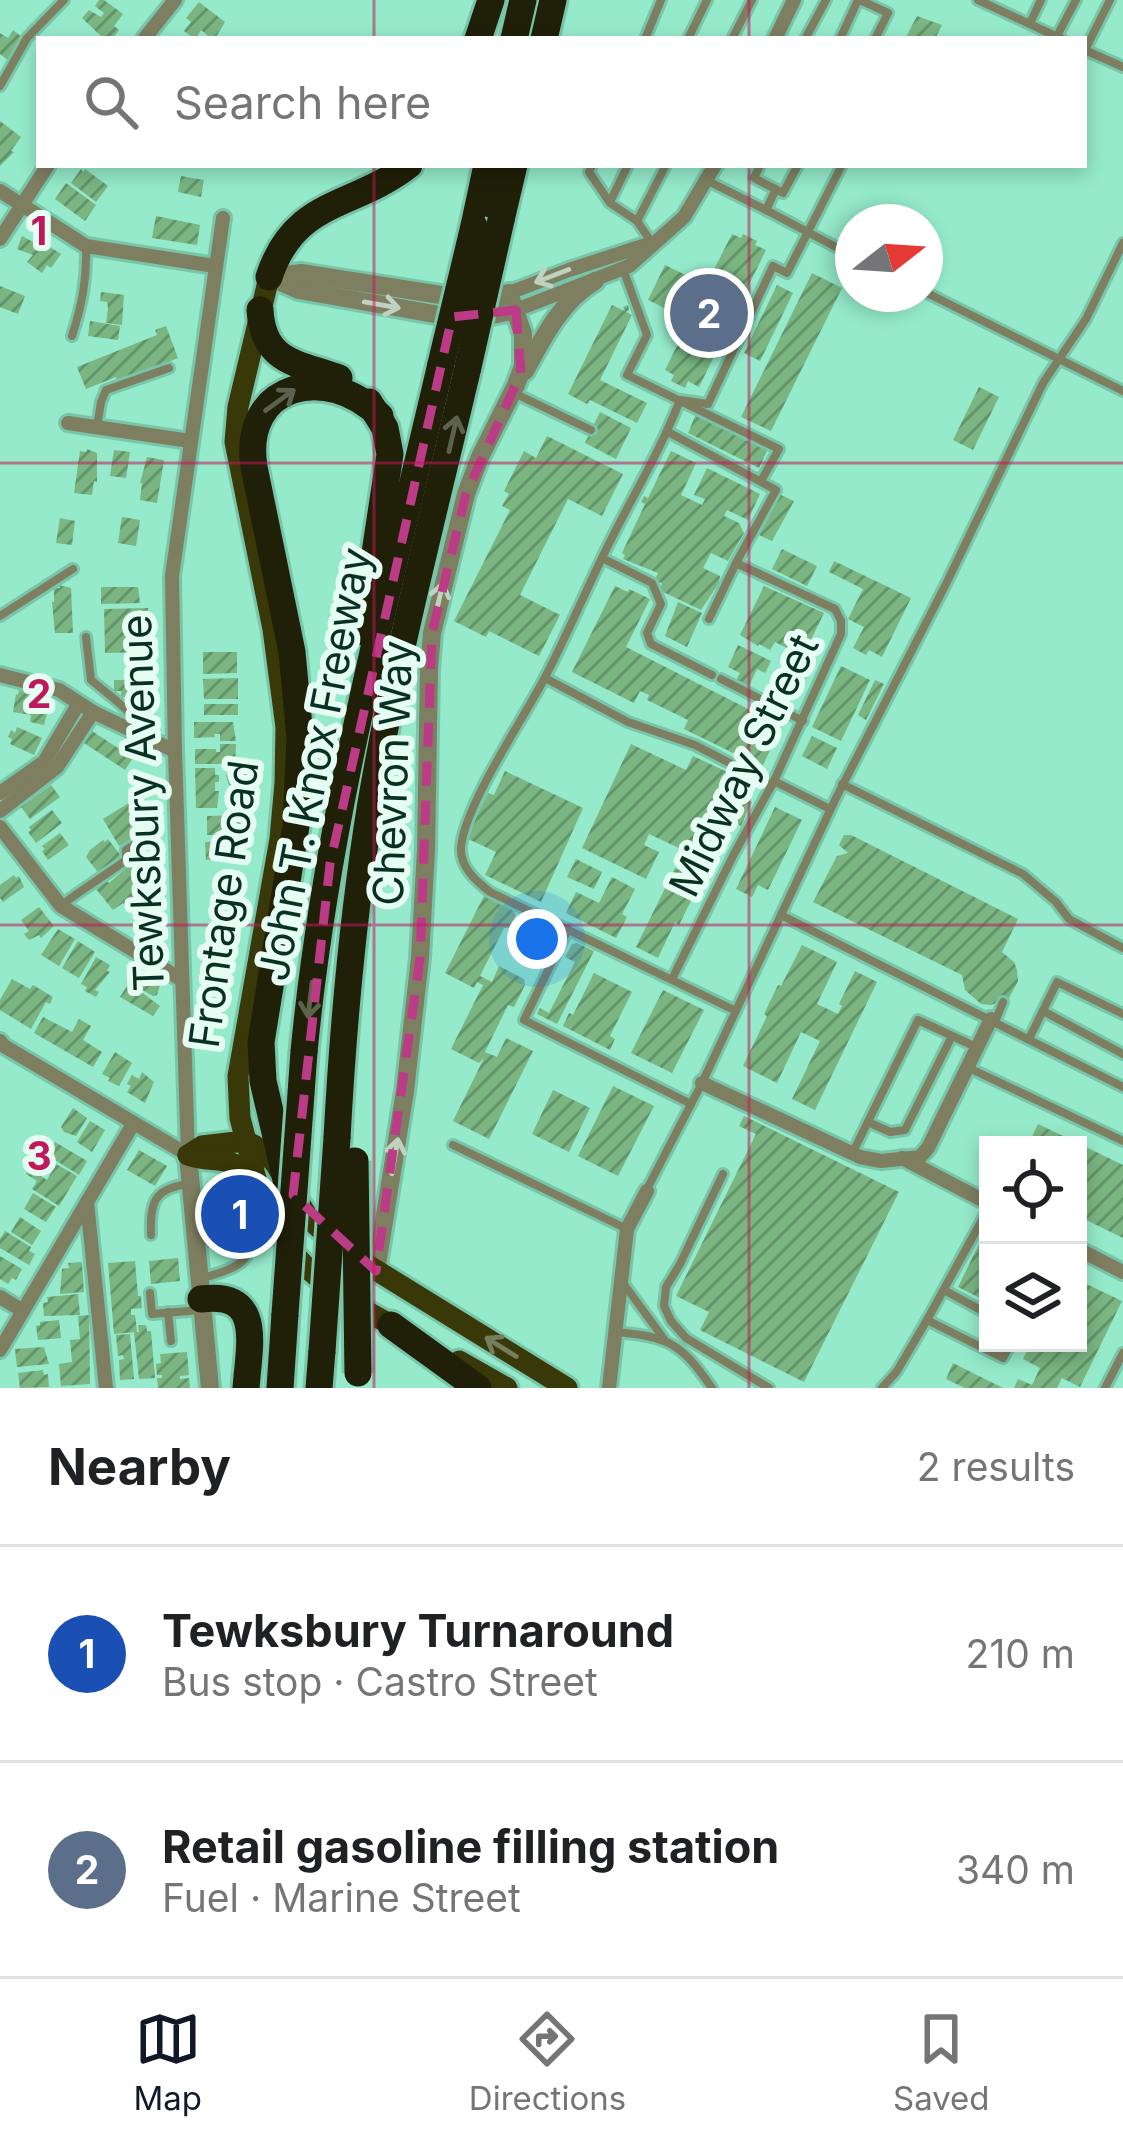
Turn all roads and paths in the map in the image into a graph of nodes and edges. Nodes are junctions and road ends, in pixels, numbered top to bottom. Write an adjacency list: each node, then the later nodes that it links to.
1 (64, 0): 35 (lane)
2 (175, 0): 19 (street)
3 (491, 0): 20 (highway)
4 (523, 0): 21 (highway)
5 (553, 0): 22 (highway)
6 (661, 0): 23 (lane)
7 (707, 0): 24 (lane)
8 (752, 0): 25 (lane)
9 (794, 0): 26 (street)
10 (826, 0): 27 (lane)
11 (859, 0): 28 (lane); 29 (lane)
12 (978, 0): 17 (lane)
13 (1018, 0): 17 (lane)
14 (1042, 0): 18 (lane)
15 (1076, 0): 31 (lane)
16 (1110, 0): 32 (lane)
17 (1011, 15): 18 (lane)
18 (1030, 23): 30 (lane)
19 (146, 36)
20 (479, 36)
21 (515, 36)
22 (545, 36)
23 (646, 36)
24 (689, 36)
25 (733, 36)
26 (776, 36)
27 (807, 36)
28 (841, 36)
29 (876, 36)
30 (1055, 36)
31 (1060, 36)
32 (1087, 46)
33 (1087, 51): 34 (lane)
34 (1121, 62)
35 (0, 86)
36 (46, 168): 51 (street)
37 (405, 168): 65 (highway)
38 (487, 168): 55 (highway, John T. Knox Freeway)
39 (513, 168): 55 (highway, John T. Knox Freeway)
40 (591, 168): 50 (lane)
41 (627, 168): 50 (lane)
42 (664, 168): 54 (lane)
43 (713, 168): 47 (street)
44 (759, 168): 48 (lane)
45 (796, 168): 48 (lane)
46 (840, 168): 56 (lane)
47 (707, 180): 52 (lane); 59 (street)
48 (776, 189): 52 (lane)
49 (0, 191): 51 (street)
50 (610, 203): 54 (lane)
51 (23, 206): 57 (street); 60 (street)
52 (766, 210): 56 (lane)
53 (223, 218): 62 (street, Tewksbury Avenue)
54 (637, 220): 59 (lane)
55 (488, 223): 71 (highway, John T. Knox Freeway, bridge)
56 (808, 233): 61 (lane); 75 (lane)
57 (0, 239)
58 (1123, 243): 70 (lane)
59 (652, 244): 63 (street); 64 (street)
60 (86, 245): 62 (street); 69 (lane)
61 (835, 247)
62 (215, 266): 81 (street, Tewksbury Avenue)
63 (621, 270): 64 (street); 75 (lane)
64 (595, 271): 67 (street); 73 (street)
65 (269, 277): 67 (street); 68 (main road, Frontage Road)
66 (943, 301): 70 (lane)
67 (512, 302): 73 (street, Chevron Way)
68 (260, 310): 76 (highway); 126 (main road, Frontage Road)
69 (72, 336)
70 (1060, 360): 74 (lane); 96 (lane)
71 (455, 366): 102 (highway, John T. Knox Freeway); 109 (highway, John T. Knox Freeway, one-way to 71)
72 (169, 368): 78 (lane)
73 (515, 389): 79 (lane); 144 (street, Chevron Way, one-way to 73)
74 (1123, 391)
75 (680, 400): 80 (lane); 82 (lane)
76 (380, 416): 102 (highway); 134 (highway, one-way to 76)
77 (68, 423): 78 (street)
78 (96, 429): 81 (street)
79 (591, 430)
80 (668, 432): 82 (lane); 83 (lane)
81 (190, 441): 94 (street, Tewksbury Avenue)
82 (760, 481): 84 (lane)
83 (602, 558): 90 (lane); 92 (lane)
84 (736, 563): 87 (lane); 92 (lane, Midway Street)
85 (73, 569): 86 (lane)
86 (0, 616)
87 (709, 619)
88 (86, 637): 93 (lane)
89 (0, 674): 91 (street)
90 (545, 678): 95 (lane); 105 (lane)
91 (86, 708): 93 (street); 97 (street); 99 (street)
92 (803, 721): 95 (lane, Midway Street)
93 (146, 739): 94 (street)
94 (175, 751): 107 (street, Tewksbury Avenue)
95 (773, 783): 98 (lane); 108 (lane, Midway Street)
96 (842, 784): 98 (lane); 106 (lane)
97 (0, 793)
98 (830, 809): 104 (lane)
99 (0, 811)
100 (0, 827): 103 (street)
101 (153, 832): 103 (lane)
102 (330, 864): 166 (highway, John T. Knox Freeway, one-way to 166, bridge)
103 (61, 906): 107 (street)
104 (781, 915): 111 (lane); 114 (lane)
105 (568, 929): 108 (lane); 123 (lane)
106 (1123, 948)
107 (182, 980): 130 (street, Tewksbury Avenue)
108 (672, 980): 111 (lane)
109 (346, 1002): 162 (highway, bridge); 167 (highway, John T. Knox Freeway, bridge)
110 (1003, 1002): 114 (lane)
111 (736, 1011): 121 (lane)
112 (1043, 1011): 113 (lane); 116 (lane); 119 (lane)
113 (1123, 1014)
114 (993, 1020): 116 (lane); 118 (street)
115 (952, 1036): 118 (lane); 124 (lane); 124 (lane)
116 (1029, 1039): 122 (lane)
117 (1, 1047): 125 (street)
118 (977, 1048): 120 (street)
119 (1123, 1054)
120 (968, 1067): 127 (lane); 131 (street)
121 (702, 1083): 123 (lane); 129 (street)
122 (1123, 1087)
123 (691, 1104): 136 (lane)
124 (868, 1123): 129 (lane)
125 (134, 1124): 130 (street); 137 (street)
126 (245, 1141): 130 (main road); 134 (main road); 135 (main road, Frontage Road)
127 (1123, 1141)
128 (453, 1145): 141 (lane)
129 (852, 1154): 131 (street)
130 (188, 1155): 133 (street, Tewksbury Avenue); 135 (main road)
131 (901, 1158): 138 (street)
132 (722, 1174): 173 (lane)
133 (191, 1184): 140 (street, Tewksbury Avenue); 142 (lane)
134 (287, 1184): 144 (main road)
135 (259, 1190): 155 (main road, Frontage Road)
136 (646, 1191): 141 (street)
137 (87, 1200): 152 (street); 163 (street)
138 (979, 1201)
139 (979, 1223): 147 (lane)
140 (194, 1226): 149 (street, Tewksbury Avenue); 149 (lane)
141 (627, 1229): 146 (street)
142 (151, 1235)
143 (1087, 1254): 145 (street)
144 (376, 1271): 170 (main road, one-way to 144)
145 (1123, 1272)
146 (621, 1281): 156 (street); 157 (lane)
147 (944, 1290): 151 (lane); 154 (lane)
148 (150, 1293): 153 (lane)
149 (201, 1296): 153 (lane); 164 (street, Tewksbury Avenue); 165 (highway)
150 (0, 1297): 152 (street)
151 (979, 1309)
152 (23, 1311): 160 (street)
153 (168, 1312): 158 (lane)
154 (927, 1320): 159 (lane); 174 (lane)
155 (391, 1324): 168 (highway); 169 (main road, Frontage Road)
156 (616, 1332): 157 (lane); 171 (street)
157 (664, 1340): 172 (lane)
158 (171, 1341)
159 (979, 1346)
160 (0, 1350)
161 (1123, 1353): 175 (lane)
162 (358, 1383)
163 (106, 1388)
164 (210, 1388)
165 (246, 1388)
166 (280, 1388)
167 (319, 1388)
168 (478, 1388)
169 (507, 1388)
170 (567, 1388)
171 (609, 1388)
172 (712, 1388)
173 (769, 1388)
174 (882, 1388)
175 (1105, 1388)

